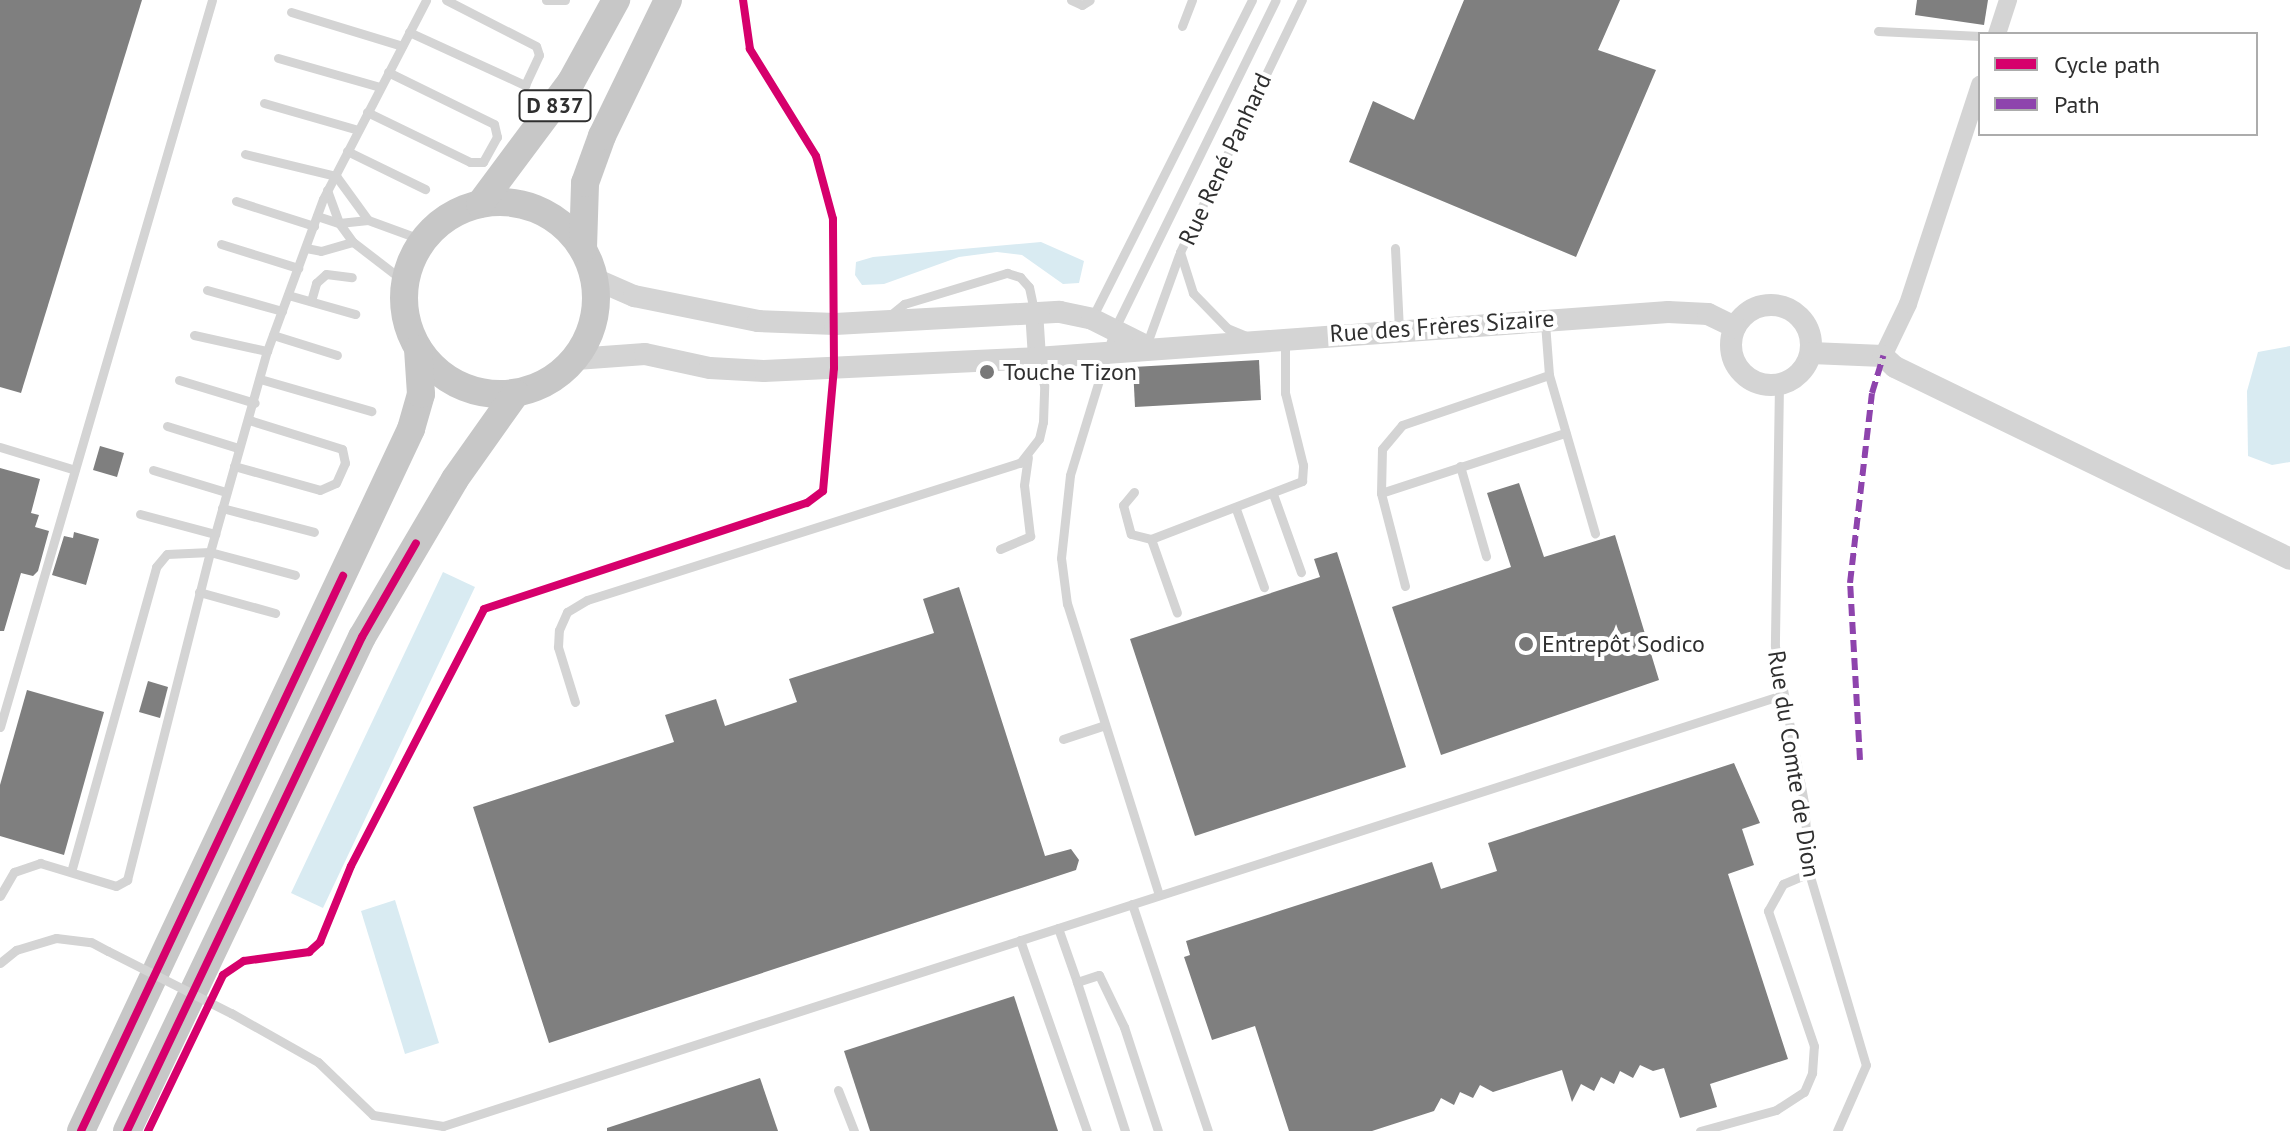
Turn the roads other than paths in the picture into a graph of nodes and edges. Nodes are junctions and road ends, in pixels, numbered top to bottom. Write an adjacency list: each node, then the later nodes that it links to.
1 (212, 0): 91 (lane)
2 (411, 0): 15 (lane)
3 (446, 0): 19 (lane)
4 (546, 0): 5 (lane)
5 (565, 0)
6 (616, 0): 36 (main road, D 837)
7 (668, 0): 44 (main road, D 837)
8 (1071, 0): 9 (lane)
9 (1090, 0)
10 (1192, 0): 17 (lane)
11 (1252, 0): 57 (lane, Rue René Panhard)
12 (1276, 0): 61 (lane)
13 (1302, 0): 46 (lane, Rue René Panhard)
14 (2008, 0): 20 (street)
15 (425, 2): 19 (lane)
16 (291, 12): 22 (lane)
17 (1182, 26)
18 (1878, 31): 21 (lane)
19 (409, 32): 22 (lane)
20 (1998, 32)
21 (1978, 36)
22 (402, 46): 24 (lane)
23 (278, 58): 25 (lane)
24 (388, 72): 25 (lane); 28 (lane)
25 (380, 87): 28 (lane)
26 (1978, 91): 73 (street)
27 (264, 103): 29 (lane)
28 (367, 112): 29 (lane)
29 (358, 130): 30 (lane)
30 (347, 151): 32 (lane); 33 (lane)
31 (245, 154): 32 (lane)
32 (336, 176): 34 (lane); 37 (lane)
33 (425, 189)
34 (327, 190): 38 (lane); 39 (lane)
35 (236, 201): 38 (lane)
36 (480, 204): 40 (main road); 44 (main road)
37 (368, 220): 39 (lane); 40 (lane)
38 (316, 221): 39 (lane); 43 (lane)
39 (339, 223): 41 (lane)
40 (423, 240): 50 (main road)
41 (353, 242): 43 (lane); 50 (lane)
42 (221, 244): 47 (lane)
43 (306, 248): 47 (lane)
44 (583, 248): 49 (main road)
45 (1395, 248): 62 (lane)
46 (1180, 252): 66 (lane, Rue René Panhard); 67 (lane)
47 (298, 268): 52 (lane)
48 (352, 277): 53 (lane)
49 (595, 279): 59 (street); 75 (main road)
50 (405, 282): 68 (main road)
51 (207, 290): 54 (lane)
52 (288, 295): 53 (lane); 54 (lane)
53 (311, 301): 56 (lane)
54 (282, 311): 64 (lane)
55 (1034, 311): 57 (street); 59 (street); 59 (lane); 74 (street)
56 (355, 314)
57 (1092, 319): 61 (street)
58 (1545, 320): 60 (street, Rue des Frères Sizaire); 62 (street, Rue des Frères Sizaire); 76 (lane)
59 (882, 322)
60 (1735, 327): 71 (street); 79 (street)
61 (1115, 328): 67 (street); 70 (lane)
62 (1399, 329): 65 (street, Rue des Frères Sizaire)
63 (194, 335): 69 (lane)
64 (273, 335): 69 (lane); 72 (lane)
65 (1285, 336): 66 (street, Rue des Frères Sizaire); 96 (lane)
66 (1253, 339): 67 (street, Rue des Frères Sizaire)
67 (1146, 346): 70 (street, Rue des Frères Sizaire)
68 (418, 349): 80 (main road); 130 (main road)
69 (267, 351): 77 (lane)
70 (1105, 352): 74 (street, Rue des Frères Sizaire); 117 (lane)
71 (1811, 353): 73 (street); 79 (street)
72 (337, 355)
73 (1883, 356): 107 (street)
74 (1037, 358): 75 (street, Rue des Frères Sizaire); 88 (lane)
75 (576, 359): 80 (main road)
76 (1549, 375): 85 (lane); 95 (lane)
77 (260, 379): 81 (lane); 82 (lane)
78 (179, 380): 81 (lane)
79 (1779, 384): 115 (lane, Rue du Comte de Dion)
80 (516, 393): 131 (main road)
81 (255, 403): 83 (lane)
82 (371, 411)
83 (249, 420): 87 (lane); 89 (lane)
84 (167, 426): 87 (lane)
85 (1565, 433): 90 (lane); 101 (lane)
86 (0, 447): 91 (lane)
87 (238, 448): 89 (lane)
88 (1029, 454): 104 (lane); 116 (lane)
89 (234, 466): 93 (lane)
90 (1460, 466): 95 (lane); 106 (lane)
91 (75, 470): 118 (lane)
92 (153, 470): 93 (lane)
93 (226, 492): 97 (lane)
94 (1134, 492): 103 (lane)
95 (1381, 493): 110 (lane)
96 (1273, 494): 98 (lane); 108 (lane)
97 (222, 508): 100 (lane); 102 (lane)
98 (1236, 509): 103 (lane); 111 (lane)
99 (140, 514): 102 (lane)
100 (314, 532)
101 (1595, 533)
102 (215, 534): 105 (lane)
103 (1151, 539): 114 (lane)
104 (1000, 549)
105 (210, 552): 109 (lane); 112 (lane); 120 (lane)
106 (1486, 556)
107 (2290, 559)
108 (1301, 572)
109 (295, 575)
110 (1405, 586)
111 (1264, 587)
112 (199, 592): 113 (lane); 120 (lane)
113 (275, 613)
114 (1177, 613)
115 (1782, 695): 121 (lane, Rue du Comte de Dion); 122 (lane)
116 (575, 702)
117 (1105, 725): 119 (lane); 122 (lane)
118 (0, 727)
119 (1063, 739)
120 (71, 872): 123 (lane)
121 (1809, 873): 137 (lane); 138 (lane, Rue du Comte de Dion)
122 (1159, 895): 124 (lane)
123 (0, 896)
124 (1132, 904): 125 (lane); 136 (lane)
125 (1058, 928): 126 (lane); 128 (lane)
126 (1020, 940): 127 (lane, bridge); 133 (lane)
127 (0, 963)
128 (1077, 982): 134 (lane); 135 (lane)
129 (838, 1090): 132 (lane)
130 (81, 1131)
131 (127, 1131)
132 (854, 1131)
133 (1087, 1131)
134 (1125, 1131)
135 (1158, 1131)
136 (1208, 1131)
137 (1700, 1131)
138 (1837, 1131)

